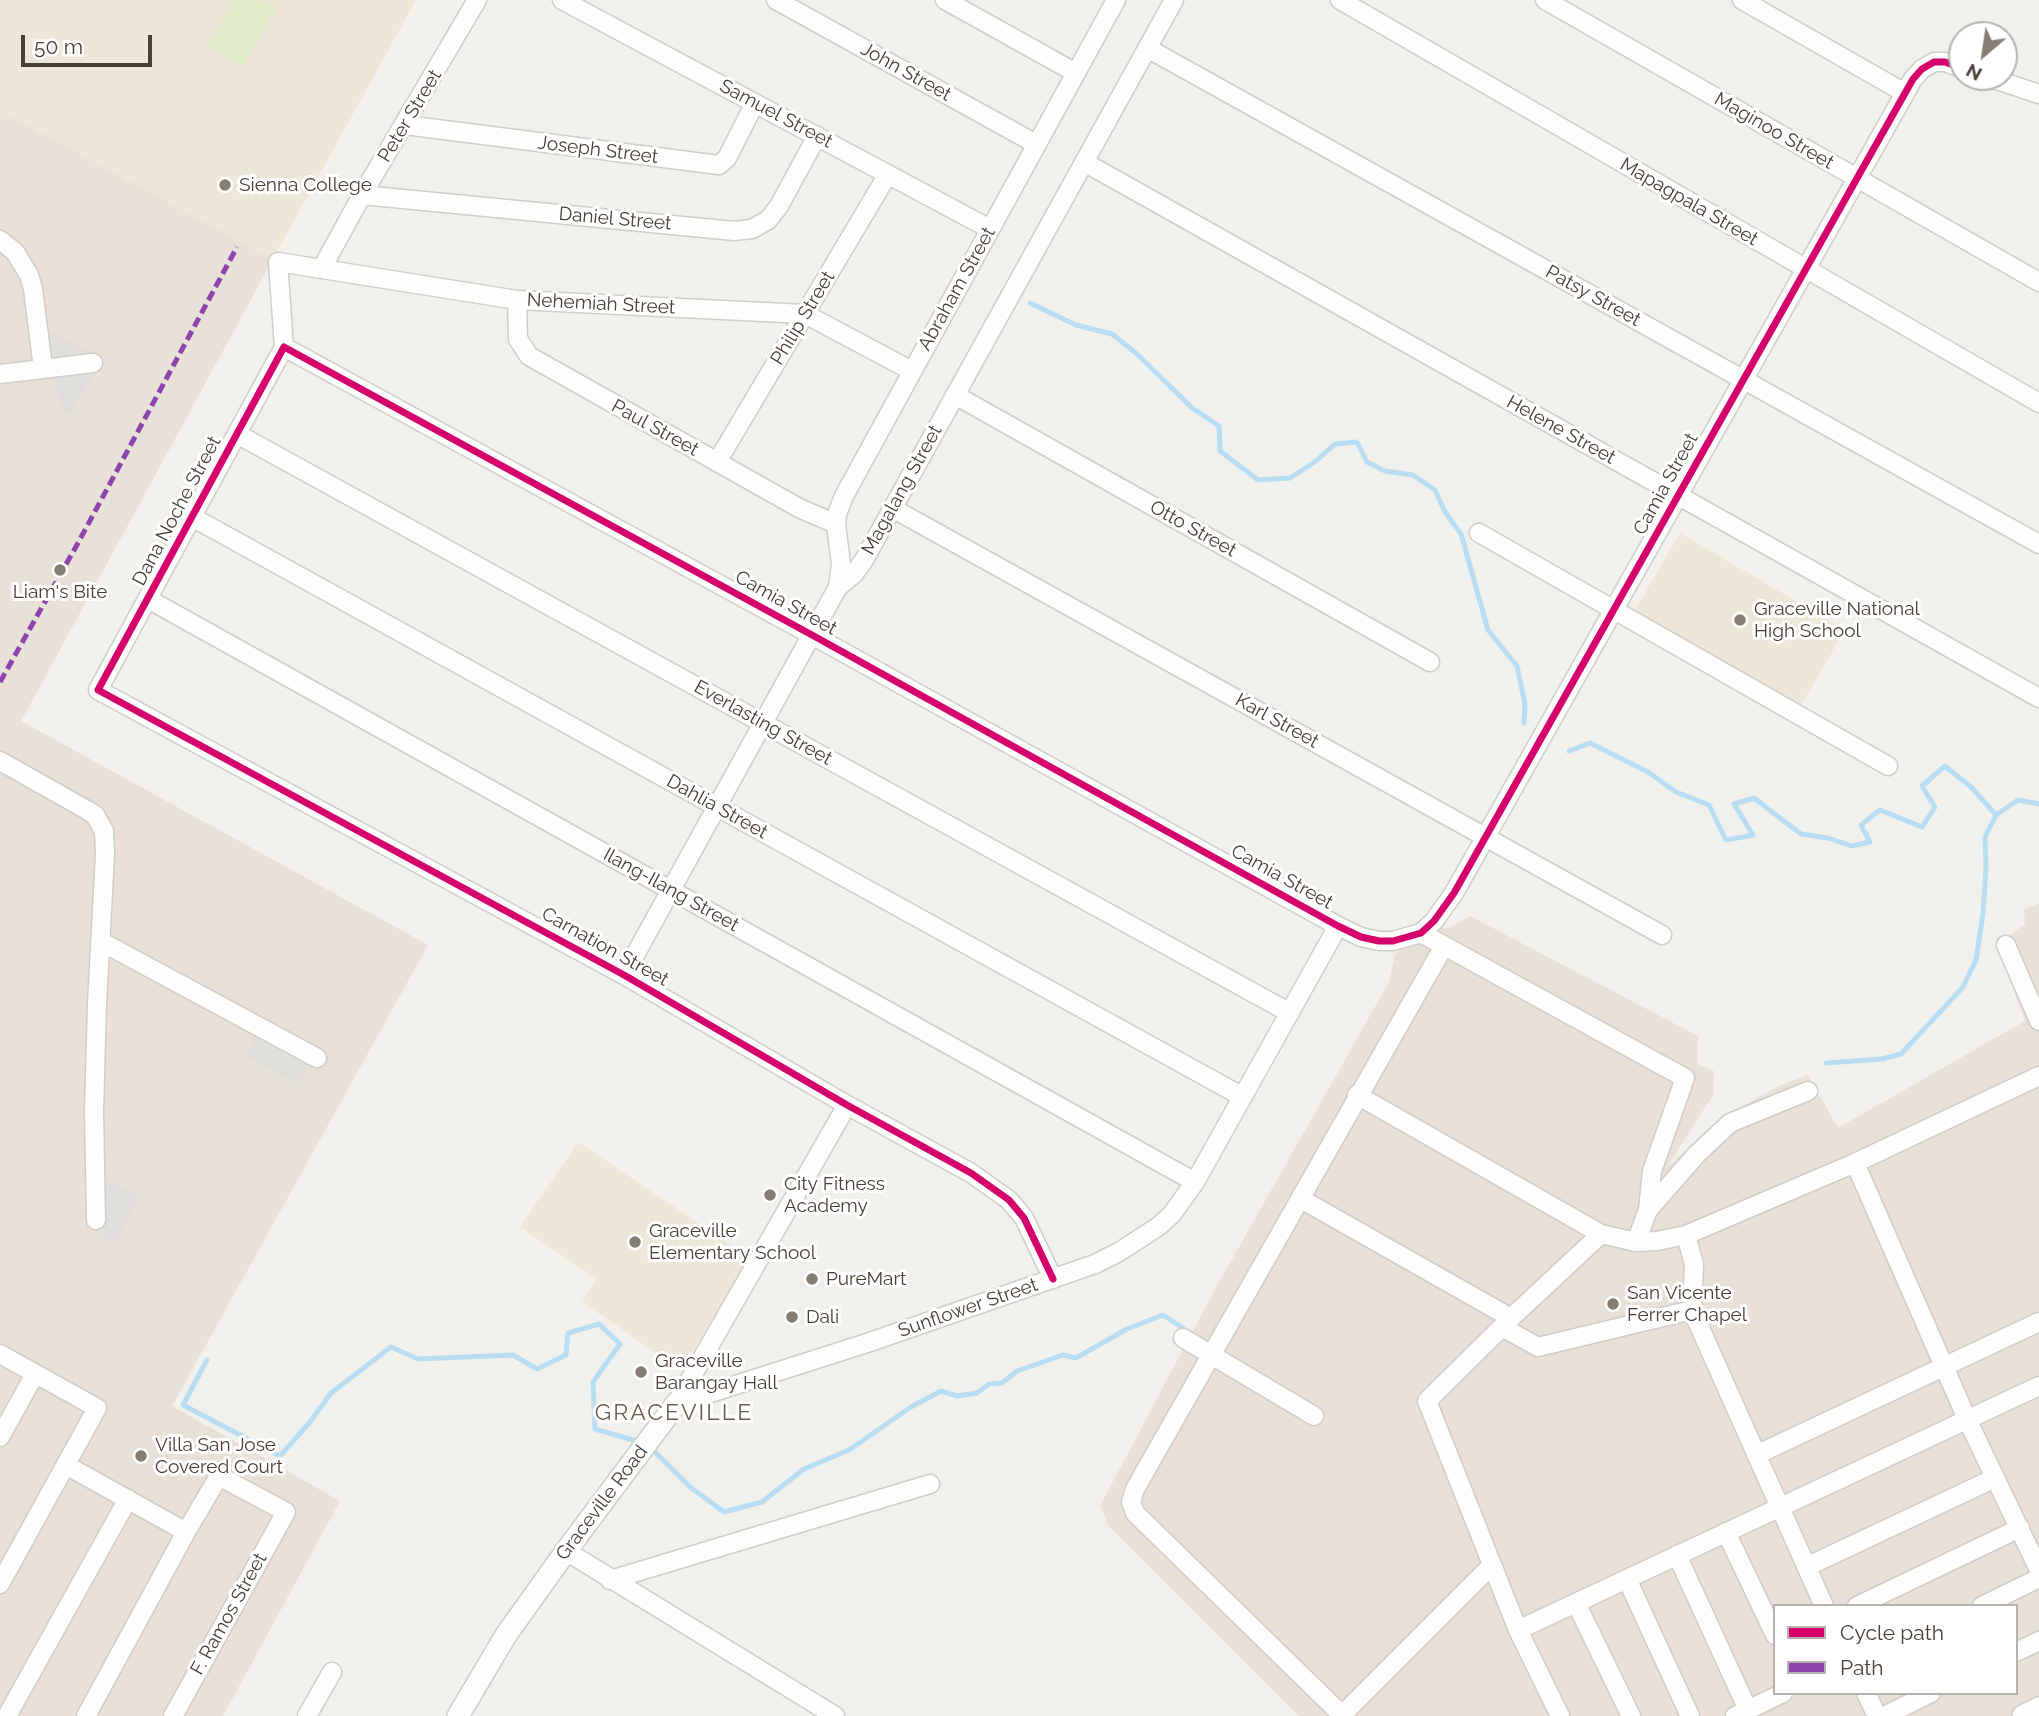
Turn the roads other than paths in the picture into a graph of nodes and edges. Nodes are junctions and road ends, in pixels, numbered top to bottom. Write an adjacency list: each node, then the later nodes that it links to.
1 (477, 0): 17 (street, Peter Street)
2 (562, 0): 16 (street, Samuel Street)
3 (776, 0): 19 (street, John Street)
4 (945, 0): 12 (street)
5 (1116, 0): 12 (street, Abraham Street)
6 (1174, 0): 10 (street, Magalang Street)
7 (1340, 0): 27 (street, Mapagpala Street)
8 (1545, 0): 22 (street, Maginoo Street)
9 (1742, 0): 14 (street)
10 (1147, 48): 20 (street, Magalang Street); 36 (street, Patsy Street)
11 (1948, 63): 14 (street, Camia Street)
12 (1076, 73): 19 (street, Abraham Street)
13 (2018, 87): 15 (street)
14 (1905, 93): 22 (street, Camia Street)
15 (2039, 94)
16 (755, 103): 17 (street, Joseph Street); 18 (street, Samuel Street)
17 (405, 125): 23 (street, Peter Street)
18 (817, 136): 21 (street, Samuel Street); 23 (street, Daniel Street)
19 (1037, 144): 24 (street, Abraham Street)
20 (1084, 162): 37 (street, Magalang Street); 41 (street, Helene Street)
21 (888, 174): 24 (street, Samuel Street); 30 (street, Philip Street)
22 (1857, 178): 27 (street, Camia Street); 28 (street, Maginoo Street)
23 (362, 195): 26 (street, Peter Street)
24 (990, 229): 34 (street, Abraham Street)
25 (0, 240): 33 (street)
26 (322, 268): 29 (street, Nehemiah Street); 31 (street, Nehemiah Street)
27 (1806, 269): 36 (street, Camia Street); 38 (street, Mapagpala Street)
28 (2039, 282)
29 (517, 300): 30 (street, Nehemiah Street); 40 (street, Paul Street)
30 (805, 314): 34 (street, Nehemiah Street); 40 (street, Philip Street)
31 (284, 347): 39 (street, Dana Noche Street); 50 (street, Camia Street)
32 (93, 363): 33 (street)
33 (43, 368): 35 (street)
34 (912, 372): 44 (street, Abraham Street)
35 (0, 374)
36 (1743, 380): 41 (street, Camia Street); 46 (street, Patsy Street)
37 (955, 395): 42 (street, Magalang Street); 51 (street, Otto Street)
38 (2039, 403)
39 (237, 433): 43 (street, Dana Noche Street); 54 (street, Everlasting Street)
40 (717, 462): 44 (street, Paul Street)
41 (1678, 496): 49 (street, Camia Street); 53 (street, Helene Street)
42 (892, 508): 47 (street, Magalang Street); 58 (street, Karl Street)
43 (192, 517): 48 (street, Dana Noche Street); 57 (street, Dahlia Street)
44 (836, 524): 47 (street, Abraham Street)
45 (1479, 533): 49 (street)
46 (2039, 544)
47 (838, 587): 50 (street, Magalang Street)
48 (148, 599): 52 (street, Dana Noche Street); 59 (street, Ilang-Ilang Street)
49 (1613, 610): 56 (street); 58 (street, Camia Street)
50 (812, 635): 54 (street, Magalang Street); 60 (street, Camia Street)
51 (1430, 662)
52 (98, 690): 66 (street, Carnation Street)
53 (2039, 698)
54 (763, 723): 57 (street, Magalang Street); 67 (street, Everlasting Street)
55 (0, 761): 63 (street)
56 (1888, 766)
57 (717, 806): 59 (street, Magalang Street); 73 (street, Dahlia Street)
58 (1486, 836): 61 (street, Camia Street); 62 (street, Karl Street)
59 (671, 890): 66 (street, Magalang Street); 76 (street, Ilang-Ilang Street)
60 (1338, 926): 61 (street, Camia Street); 67 (street, Sunflower Street)
61 (1421, 933): 65 (street)
62 (1662, 935)
63 (100, 941): 69 (street); 79 (street)
64 (2006, 945): 68 (street)
65 (1444, 946): 72 (street); 78 (street)
66 (624, 975): 74 (street, Carnation Street)
67 (1290, 1013): 73 (street, Sunflower Street)
68 (2039, 1021)
69 (317, 1058)
70 (2039, 1076): 75 (street)
71 (1808, 1091): 78 (street)
72 (1357, 1095): 77 (street); 80 (street)
73 (1243, 1097): 76 (street, Sunflower Street)
74 (847, 1105): 83 (street, Carnation Street); 93 (street, Graceville Road)
75 (1855, 1163): 81 (street); 90 (street)
76 (1195, 1182): 83 (street, Sunflower Street)
77 (1301, 1199): 85 (street); 89 (street)
78 (1648, 1210): 82 (street)
79 (96, 1220)
80 (1601, 1234): 82 (street); 85 (street)
81 (1686, 1235): 82 (street); 84 (street)
82 (1636, 1242)
83 (1052, 1279): 93 (street, Sunflower Street)
84 (1692, 1310): 85 (street); 97 (street)
85 (1506, 1322): 108 (street)
86 (2039, 1322): 90 (street)
87 (1183, 1338): 89 (street)
88 (0, 1354): 91 (street)
89 (1211, 1355): 94 (street); 129 (street)
90 (1945, 1368): 95 (street); 97 (street)
91 (35, 1374): 96 (street); 98 (street)
92 (2039, 1386): 95 (street)
93 (676, 1404): 106 (street, Graceville Road)
94 (1314, 1416)
95 (1967, 1419): 99 (street); 102 (street)
96 (0, 1437)
97 (1756, 1455): 102 (street)
98 (66, 1465): 101 (street); 114 (street)
99 (1995, 1478): 103 (street); 109 (street)
100 (930, 1485): 113 (street)
101 (128, 1499): 104 (street); 130 (street)
102 (1779, 1507): 105 (street); 109 (street)
103 (2020, 1528): 110 (street); 117 (street)
104 (186, 1531): 131 (street); 132 (street, F. Ramos Street)
105 (1726, 1532): 107 (street); 120 (street)
106 (565, 1551): 113 (street); 134 (street, Graceville Road)
107 (1677, 1555): 111 (street); 128 (street)
108 (1492, 1565): 119 (street); 129 (street)
109 (1806, 1567): 116 (street)
110 (2039, 1570)
111 (1627, 1578): 115 (street); 138 (street)
112 (2039, 1578): 118 (street)
113 (610, 1580): 135 (street)
114 (0, 1584)
115 (1576, 1602): 119 (street); 137 (street)
116 (1823, 1604)
117 (1861, 1604)
118 (1986, 1604)
119 (1518, 1630): 136 (street)
120 (1773, 1631)
121 (2039, 1641): 122 (street)
122 (2018, 1651)
123 (332, 1672): 133 (street)
124 (1779, 1695): 128 (street)
125 (1867, 1695): 139 (street)
126 (1927, 1695): 140 (street)
127 (2039, 1708): 141 (street)
128 (1750, 1711)
129 (1343, 1715)
130 (7, 1716)
131 (86, 1716)
132 (173, 1716)
133 (307, 1716)
134 (458, 1716)
135 (835, 1716)
136 (1560, 1716)
137 (1631, 1716)
138 (1690, 1716)
139 (1877, 1716)
140 (1884, 1716)
141 (2023, 1716)

